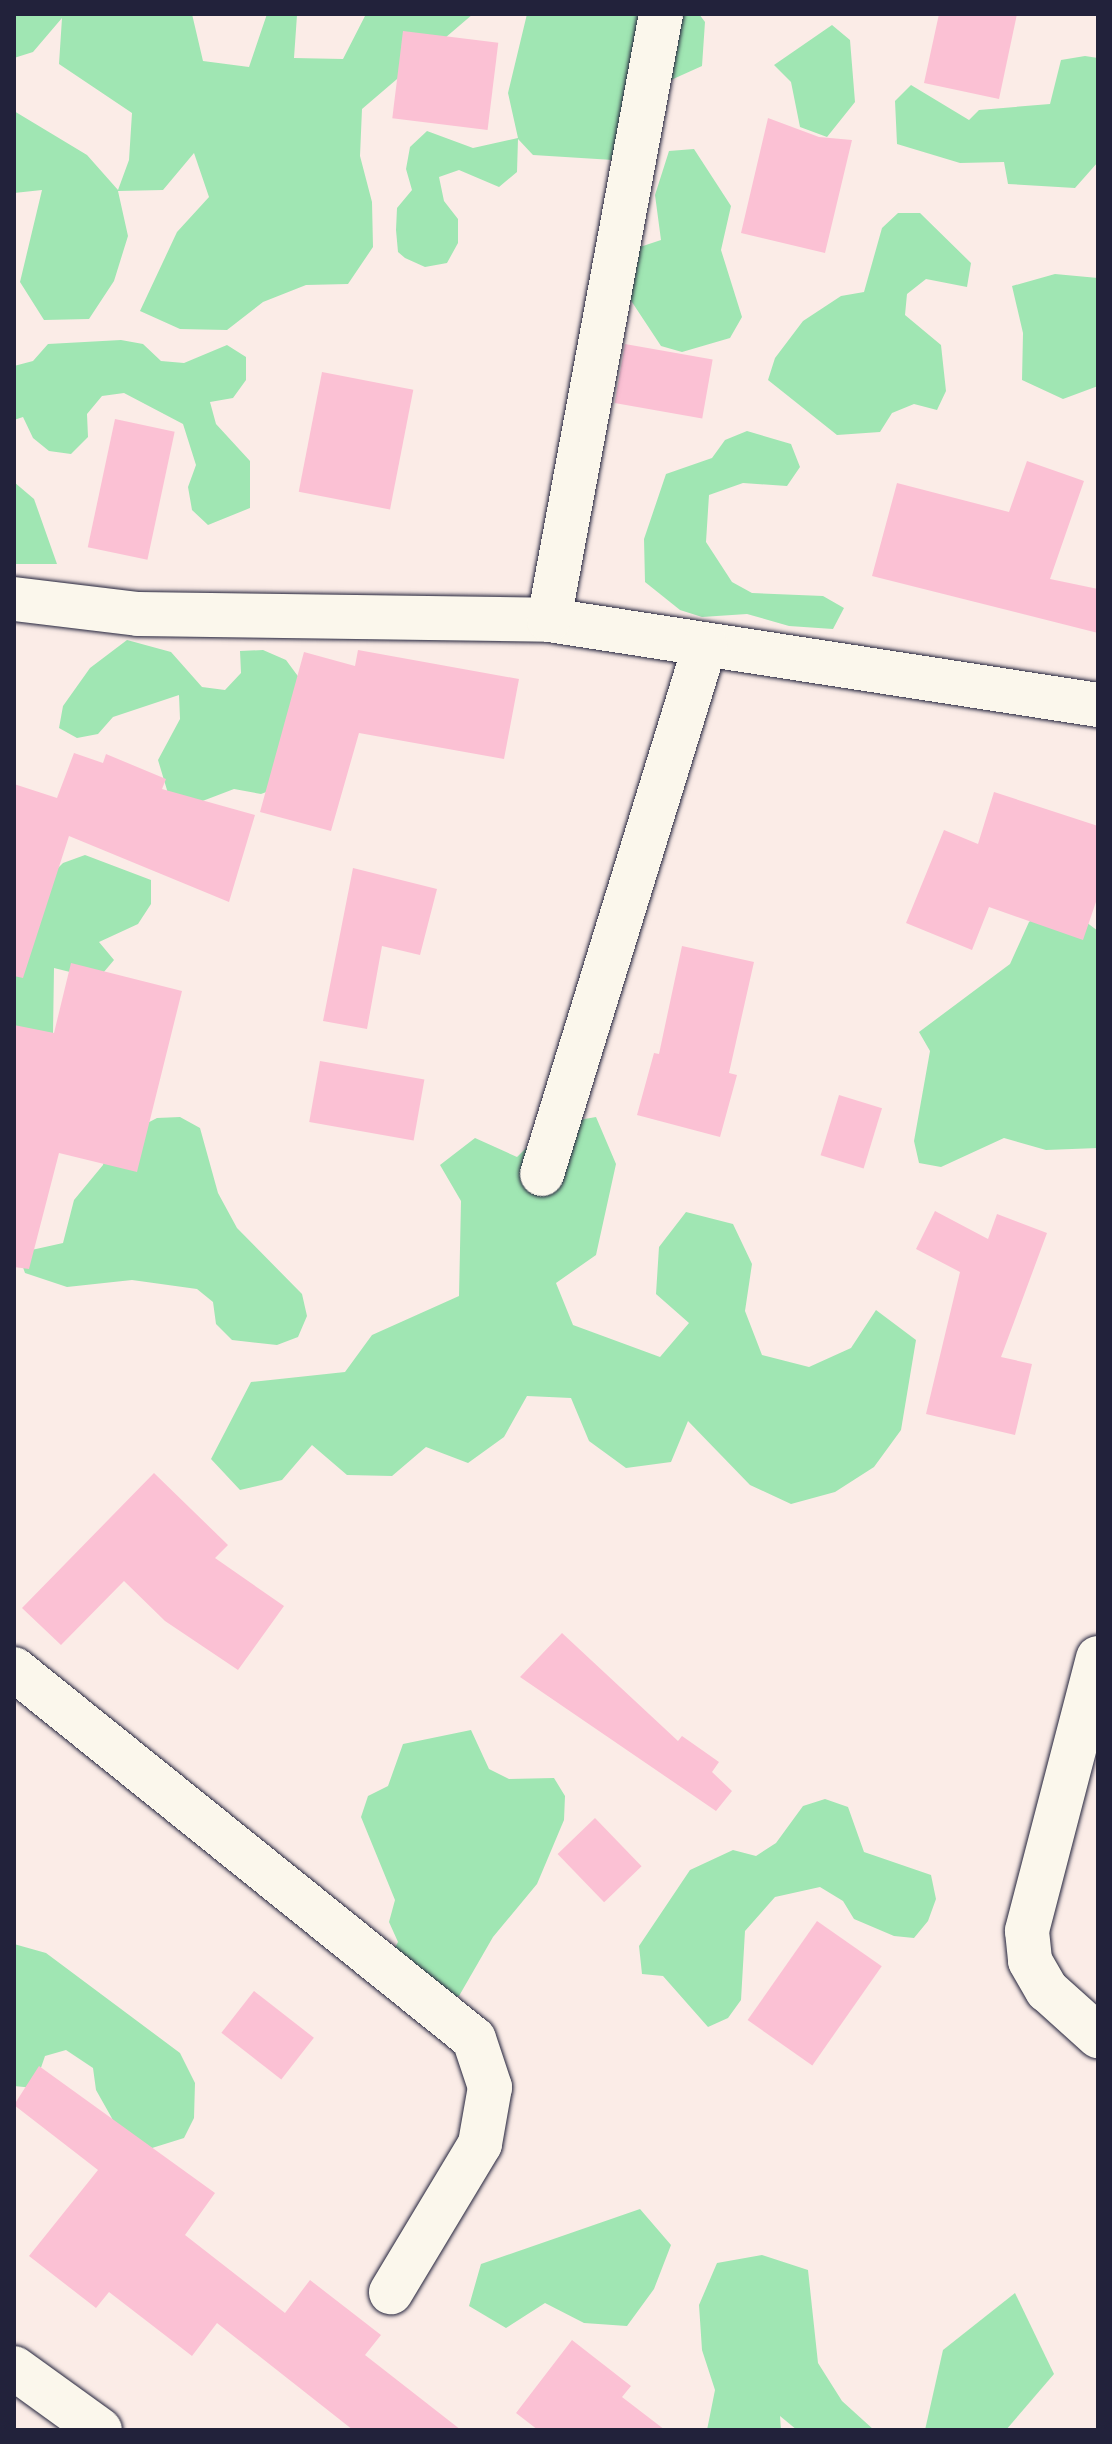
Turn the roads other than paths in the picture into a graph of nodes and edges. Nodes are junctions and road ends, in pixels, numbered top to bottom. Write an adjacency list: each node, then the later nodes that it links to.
1 (661, 14): 3 (street)
2 (14, 599): 3 (street)
3 (549, 620): 4 (street)
4 (705, 645): 5 (street); 6 (street)
5 (1098, 705)
6 (542, 1174)
7 (1098, 1658): 9 (street)
8 (14, 1669): 10 (street)
9 (1098, 2036)
10 (391, 2292)
11 (14, 2368): 12 (street)
12 (100, 2430)

